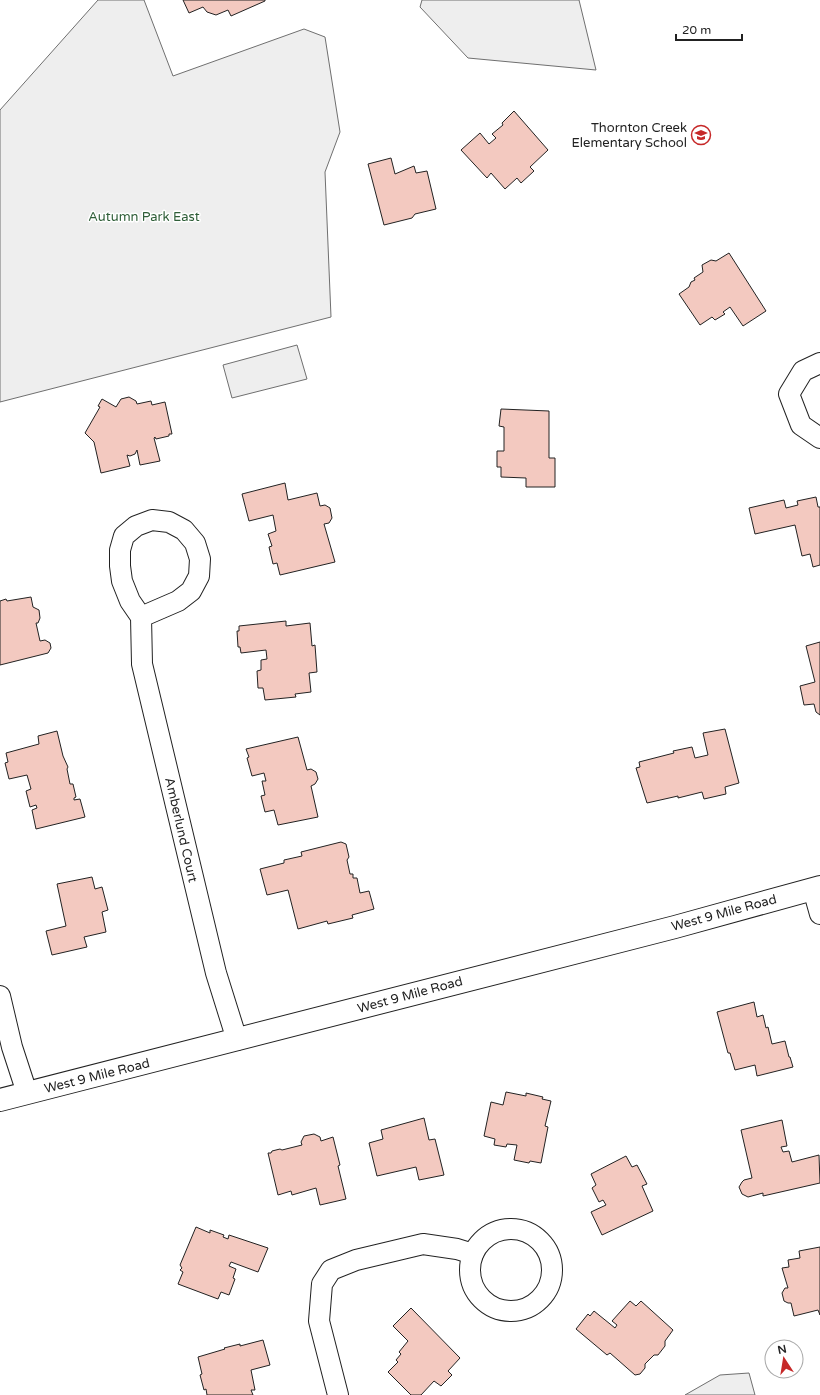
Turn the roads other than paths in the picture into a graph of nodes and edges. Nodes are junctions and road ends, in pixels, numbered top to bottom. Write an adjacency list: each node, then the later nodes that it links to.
1 (820, 363): 2 (street)
2 (820, 438)
3 (141, 617): 3 (street); 7 (street, Amberlund Court)
4 (817, 888): 5 (street); 7 (street, West 9 Mile Road)
5 (820, 914)
6 (0, 996): 8 (street)
7 (237, 1040): 8 (street, West 9 Mile Road)
8 (27, 1093): 9 (street, West 9 Mile Road)
9 (0, 1100)
10 (472, 1254): 10 (street); 11 (street)
11 (338, 1395)

